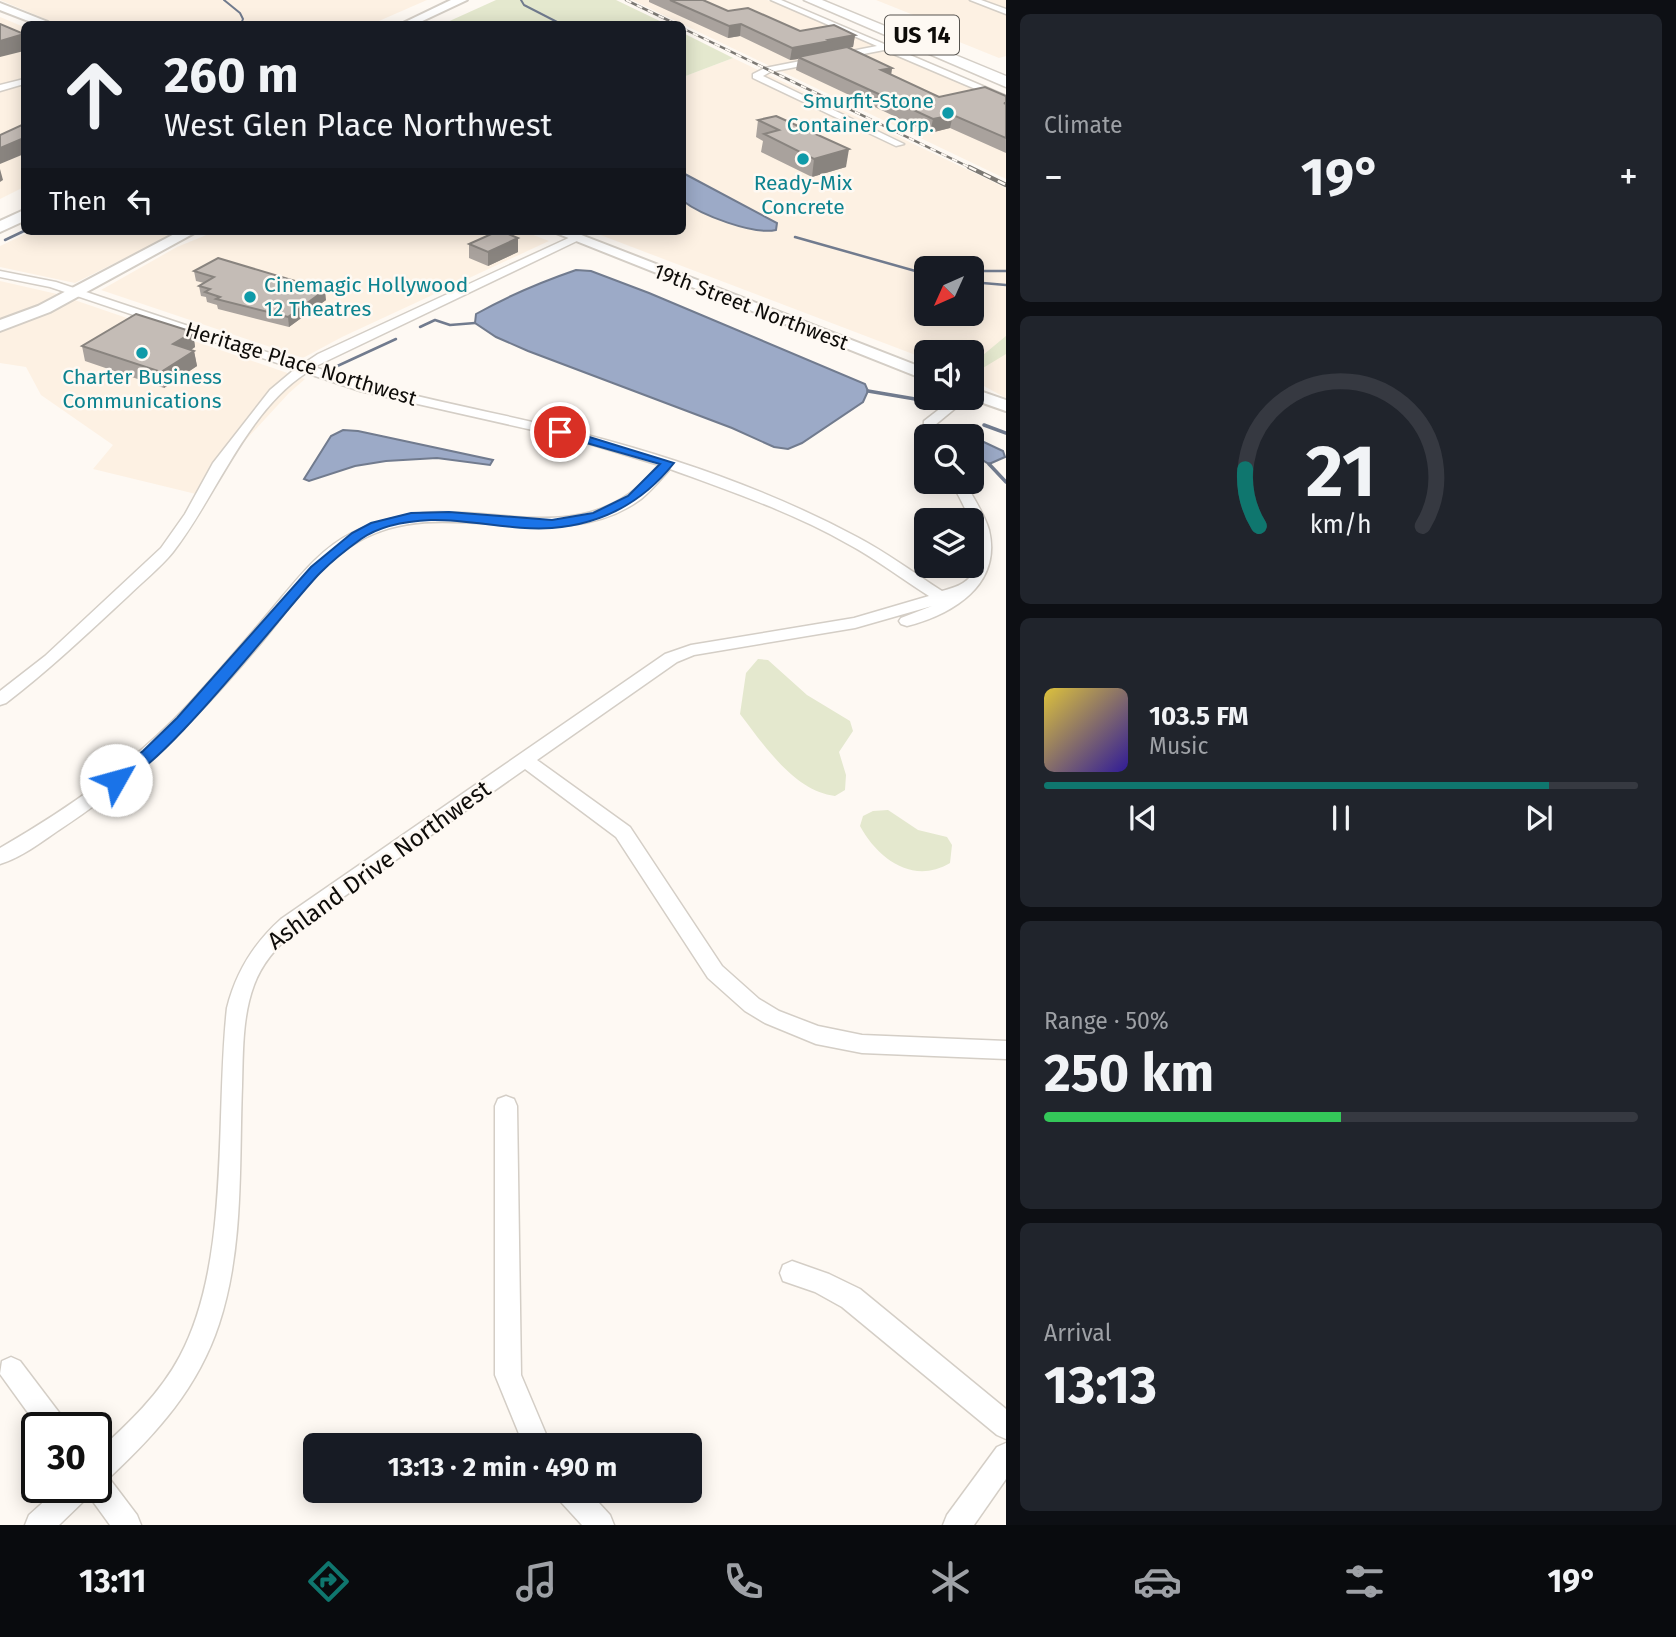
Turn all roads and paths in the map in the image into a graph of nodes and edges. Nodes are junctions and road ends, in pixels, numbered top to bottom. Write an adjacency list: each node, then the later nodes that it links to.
1 (461, 0): 13 (main road)
2 (478, 0): 14 (main road)
3 (775, 0): 15 (street)
4 (796, 0): 16 (highway)
5 (811, 0): 16 (highway, US 14)
6 (838, 0): 11 (highway, US 14)
7 (844, 0): 11 (highway)
8 (974, 0): 10 (street)
9 (0, 6): 12 (street)
10 (1006, 12)
11 (882, 18): 17 (highway, US 14)
12 (15, 21)
13 (414, 21)
14 (433, 21)
15 (886, 47): 21 (street); 22 (street)
16 (955, 61): 18 (highway, US 14)
17 (1006, 69)
18 (1006, 82)
19 (21, 83): 20 (street)
20 (0, 88)
21 (1006, 99)
22 (899, 144)
23 (21, 201): 24 (main road)
24 (0, 211)
25 (21, 216): 26 (main road)
26 (0, 227)
27 (184, 235): 31 (street)
28 (567, 235): 29 (street, 19th Street Northwest)
29 (575, 238): 33 (street); 34 (street, 19th Street Northwest)
30 (0, 275): 31 (street, Heritage Place Northwest)
31 (77, 292): 32 (street); 33 (street, Heritage Place Northwest)
32 (0, 326)
33 (304, 368): 39 (street, Heritage Place Northwest); 42 (street)
34 (914, 370)
35 (984, 398): 36 (street)
36 (1006, 406)
37 (947, 410): 38 (street)
38 (929, 424)
39 (668, 463): 41 (street, Heritage Place Northwest); 44 (street)
40 (967, 494): 41 (street, Ashland Drive Northwest)
41 (945, 600): 43 (street, Ashland Drive Northwest)
42 (0, 699)
43 (525, 760): 45 (street); 52 (street, Ashland Drive Northwest)
44 (0, 857)
45 (1006, 1050)
46 (506, 1106): 51 (street)
47 (792, 1273): 50 (street)
48 (11, 1370): 49 (street)
49 (43, 1412)
50 (1006, 1426)
51 (532, 1433)
52 (112, 1456)
53 (1006, 1456): 60 (street)
54 (63, 1503): 57 (street)
55 (111, 1503): 58 (street)
56 (580, 1503): 59 (street)
57 (39, 1525)
58 (127, 1525)
59 (600, 1525)
60 (957, 1525)

